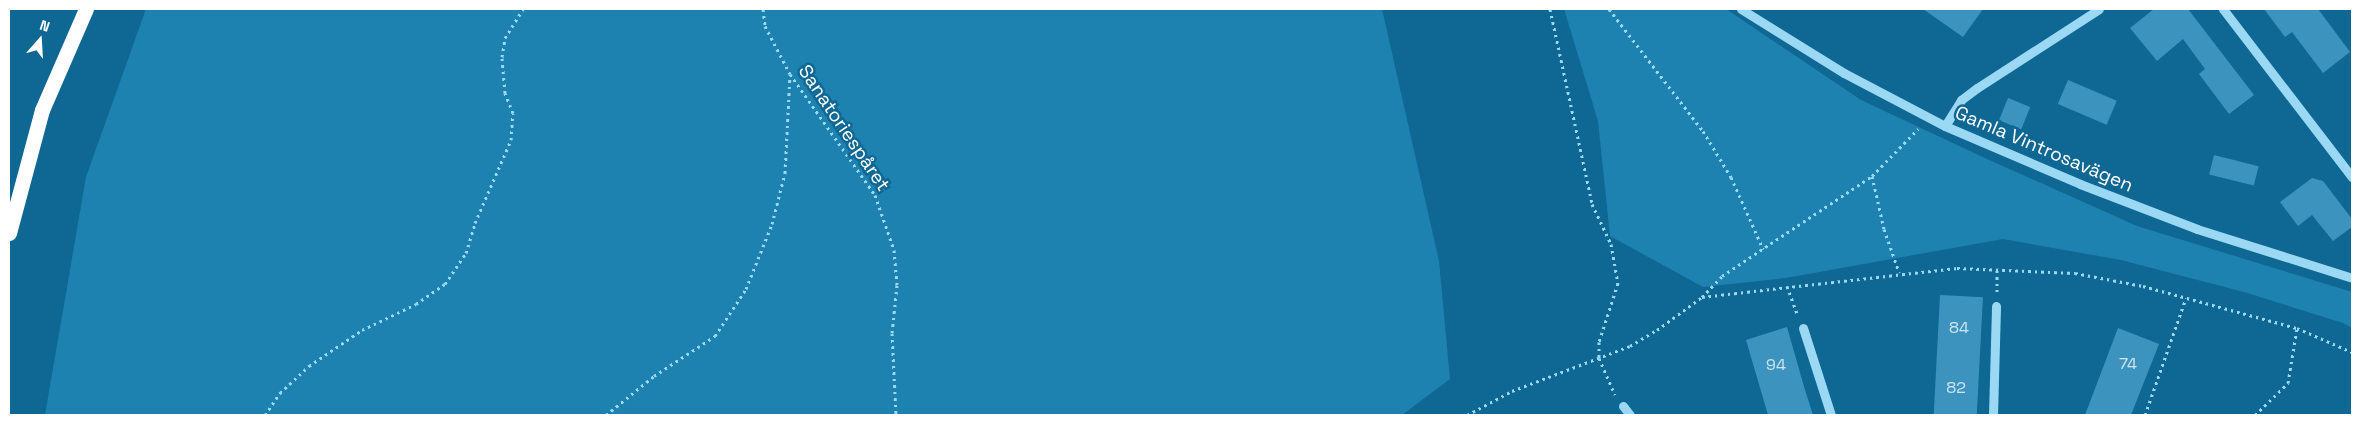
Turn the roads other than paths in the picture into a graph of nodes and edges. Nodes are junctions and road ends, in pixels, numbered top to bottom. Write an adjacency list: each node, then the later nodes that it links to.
1 (86, 9): 7 (highway)
2 (1741, 9): 5 (street, Gamla Vintrosavägen)
3 (2099, 9): 5 (street)
4 (2223, 9): 6 (street)
5 (1945, 126): 8 (street, Gamla Vintrosavägen)
6 (2352, 176)
7 (9, 234)
8 (2352, 278)
9 (1996, 306): 14 (street)
10 (1803, 328): 13 (street)
11 (1623, 406): 12 (street)
12 (1630, 415)
13 (1831, 415)
14 (1993, 415)

